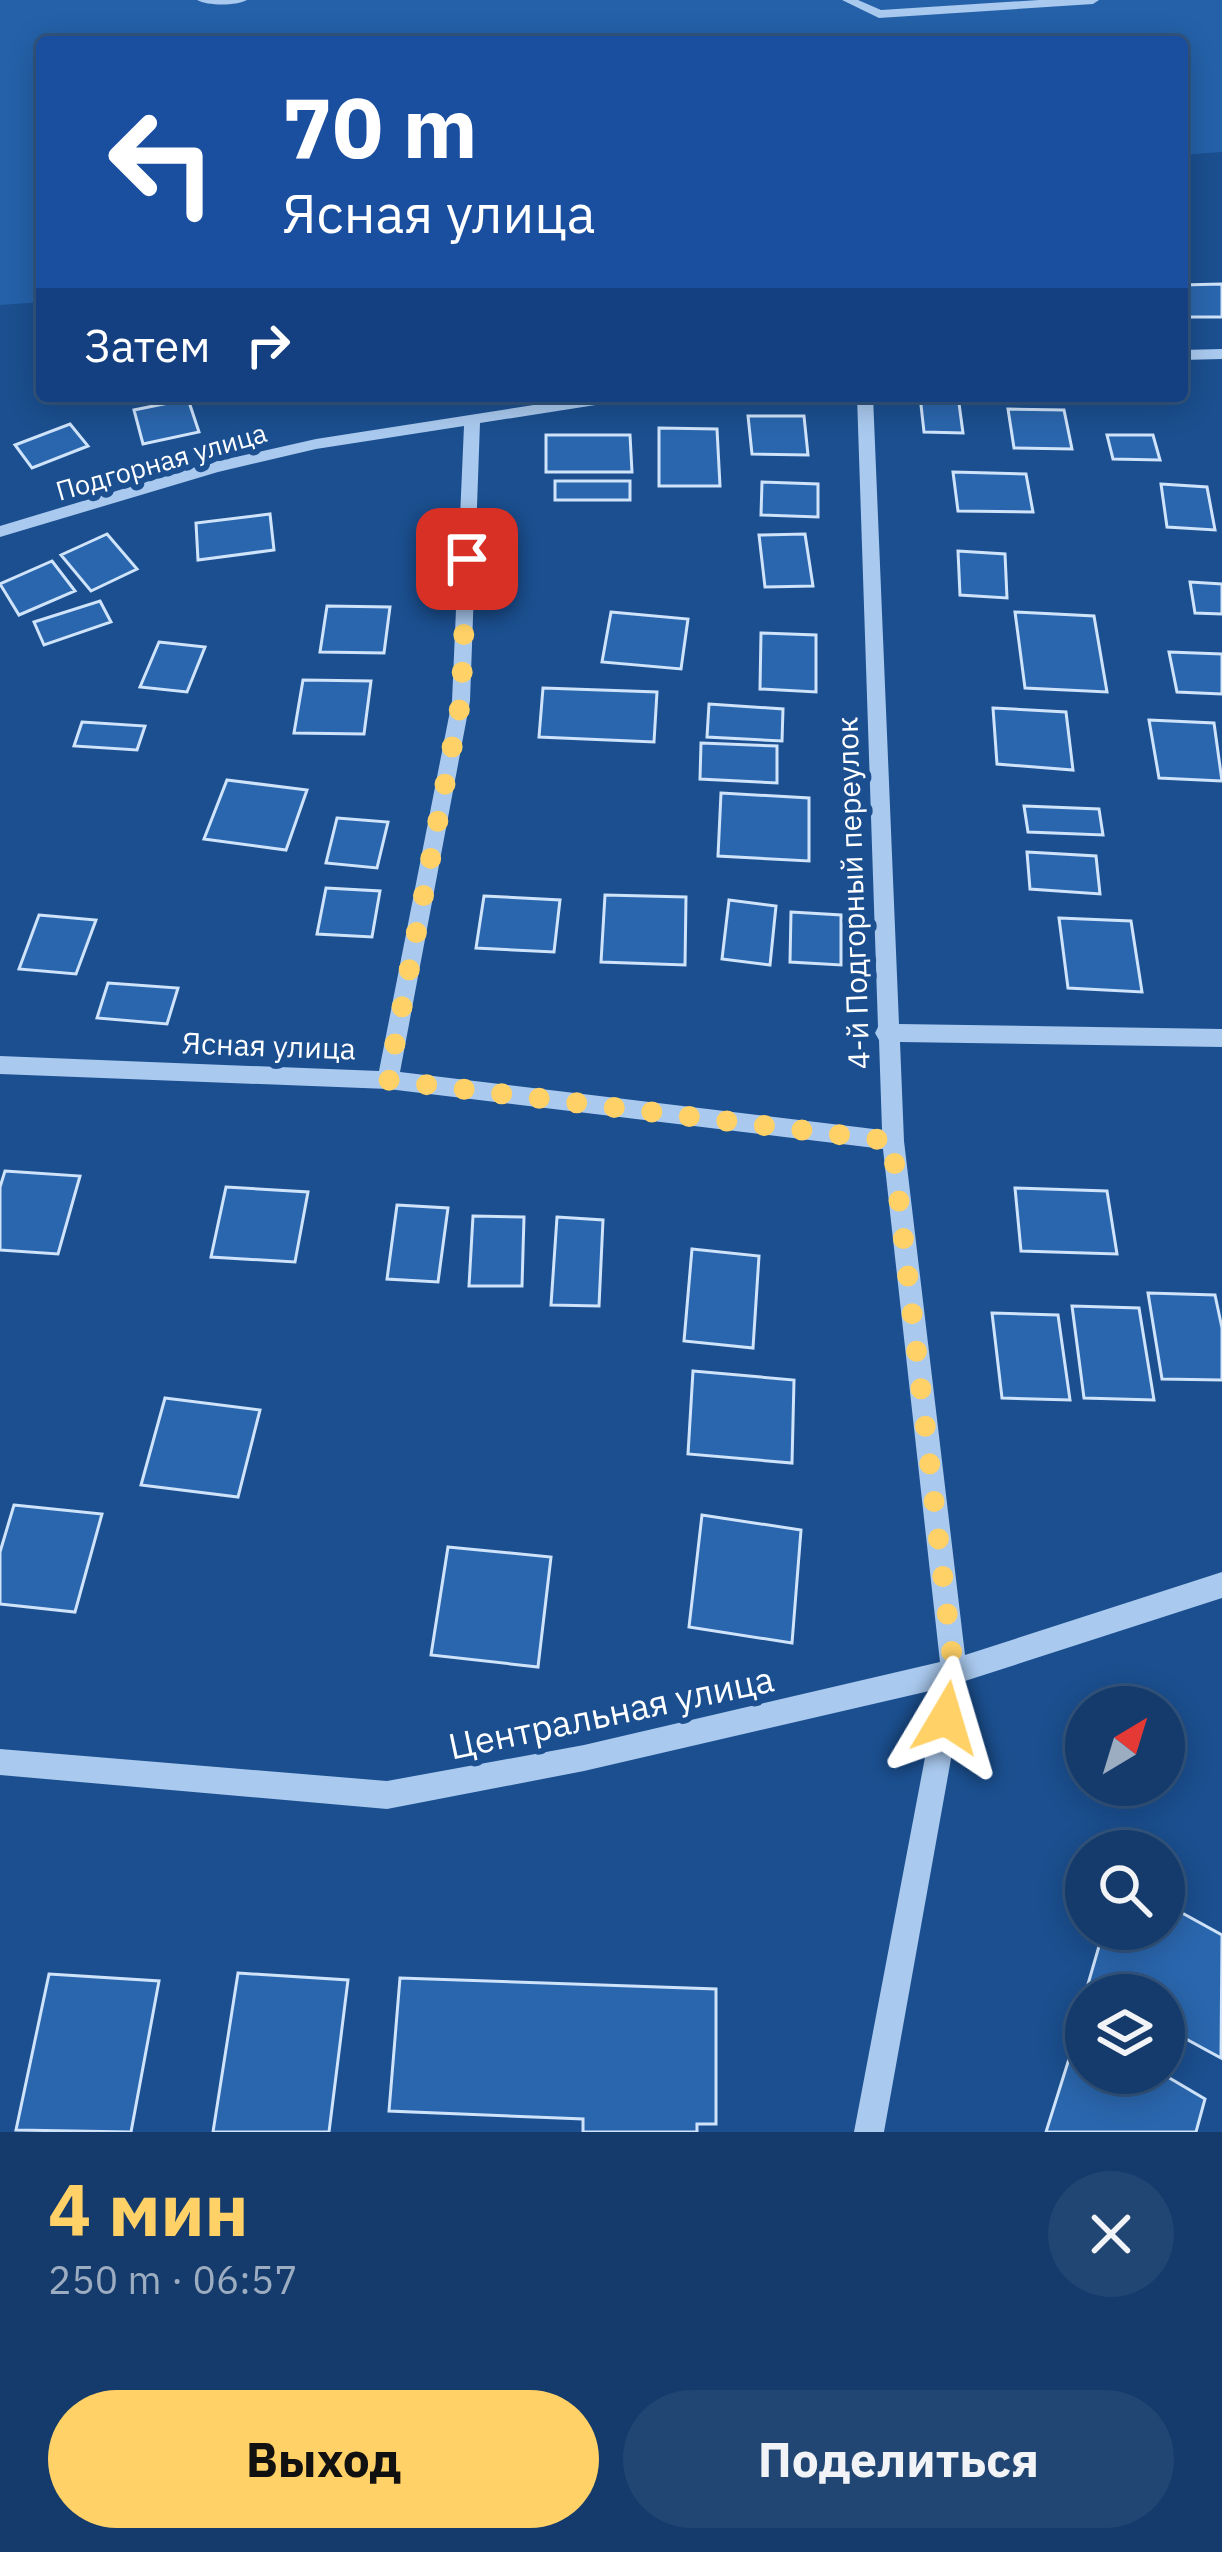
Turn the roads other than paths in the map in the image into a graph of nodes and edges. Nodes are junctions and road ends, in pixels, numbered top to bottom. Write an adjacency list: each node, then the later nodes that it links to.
1 (202, 0): 2 (street)
2 (241, 0)
3 (848, 0): 4 (street)
4 (1093, 0)
5 (1222, 354): 6 (street)
6 (1188, 355)
7 (580, 402): 9 (street, Подгорная улица)
8 (865, 402): 11 (street, 4-й Подгорный переулок)
9 (472, 418): 10 (street, Подгорная улица); 14 (street)
10 (0, 532)
11 (886, 1033): 12 (street); 15 (street, 4-й Подгорный переулок)
12 (1222, 1038)
13 (0, 1065): 14 (street, Ясная улица)
14 (388, 1080): 15 (street, Ясная улица)
15 (892, 1141): 17 (street, 4-й Подгорный переулок)
16 (1222, 1585): 17 (street, Центральная улица)
17 (954, 1672): 18 (street, Центральная улица); 19 (street, 4-й Подгорный переулок)
18 (0, 1762)
19 (869, 2132)

